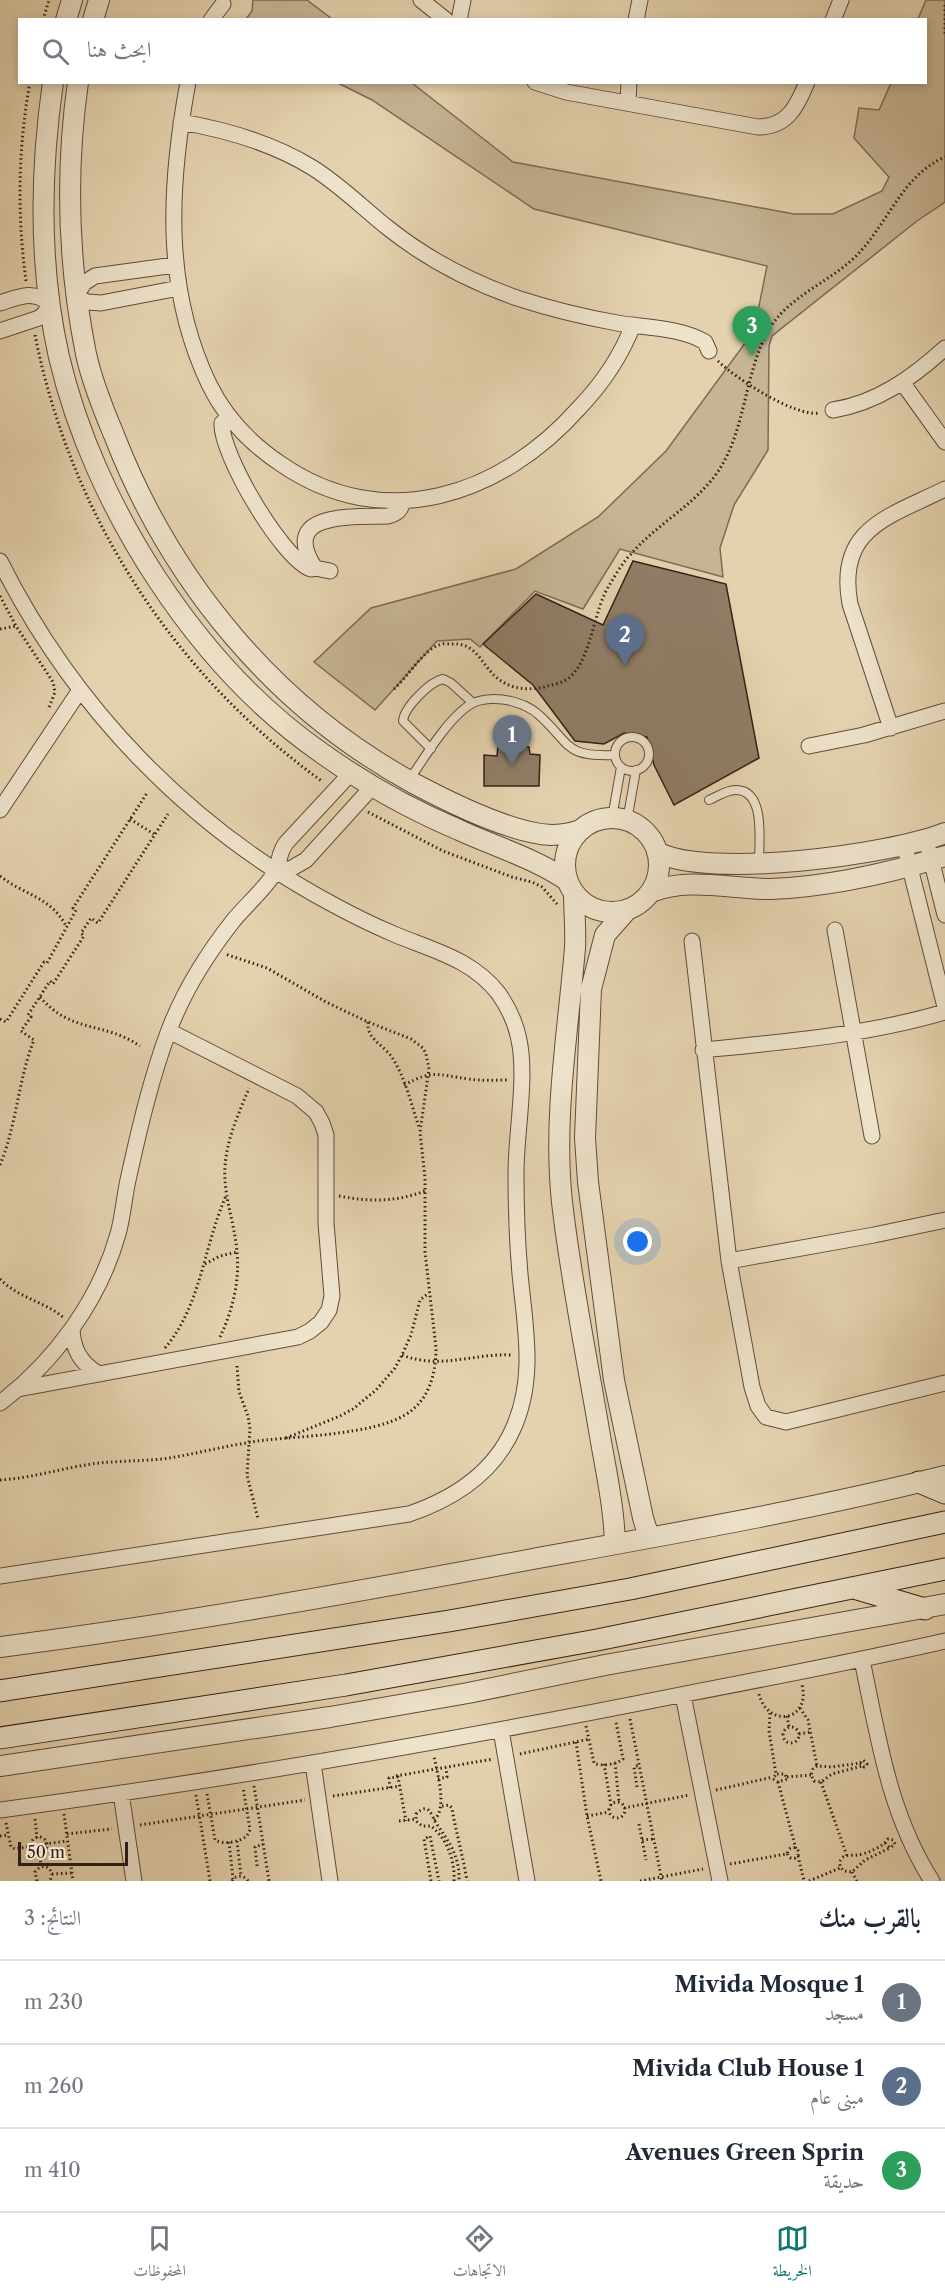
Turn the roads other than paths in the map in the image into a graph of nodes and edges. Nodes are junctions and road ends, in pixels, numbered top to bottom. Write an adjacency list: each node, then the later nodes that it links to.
1 (72, 0): 8 (street)
2 (99, 0): 9 (street)
3 (421, 0): 11 (street)
4 (463, 0): 12 (street)
5 (640, 0): 13 (street)
6 (841, 0): 14 (street)
7 (223, 3): 10 (street)
8 (67, 18)
9 (94, 18)
10 (212, 18)
11 (444, 18)
12 (459, 18)
13 (636, 18)
14 (834, 18)
15 (53, 84): 27 (street)
16 (78, 84): 25 (street)
17 (188, 84): 22 (street)
18 (541, 84): 21 (street)
19 (629, 84): 21 (street)
20 (806, 84): 21 (street)
21 (628, 102)
22 (181, 122): 23 (street); 28 (street)
23 (175, 264): 24 (street); 25 (street)
24 (179, 288): 25 (street); 34 (street)
25 (76, 296): 27 (street); 51 (street)
26 (0, 303): 27 (street)
27 (50, 304): 29 (street); 50 (street)
28 (633, 325): 31 (street); 37 (street)
29 (0, 330)
30 (945, 348): 32 (street)
31 (709, 351)
32 (902, 382): 33 (street); 35 (street)
33 (833, 410)
34 (229, 417): 37 (street); 39 (street)
35 (945, 442)
36 (945, 489): 44 (street)
37 (403, 501): 39 (street)
38 (0, 561): 41 (street)
39 (315, 568): 40 (street)
40 (330, 571)
41 (80, 690): 54 (street); 64 (street)
42 (473, 703): 46 (lane); 46 (lane); 47 (lane)
43 (945, 711): 44 (street)
44 (891, 728): 45 (street)
45 (809, 746)
46 (431, 748): 51 (lane)
47 (615, 755): 48 (lane); 49 (lane)
48 (621, 767): 49 (lane); 55 (lane)
49 (636, 770): 55 (lane)
50 (351, 773): 52 (street); 64 (street)
51 (409, 780): 56 (street)
52 (373, 786): 64 (street); 65 (street)
53 (709, 800): 62 (lane)
54 (0, 810)
55 (620, 820): 56 (street); 60 (street)
56 (581, 830): 65 (street)
57 (945, 833): 58 (street)
58 (926, 838): 59 (street); 61 (street)
59 (904, 843): 62 (street); 63 (street)
60 (657, 852): 62 (street); 66 (street)
61 (938, 858): 63 (street); 68 (street)
62 (759, 863)
63 (910, 867): 66 (street); 71 (street)
64 (276, 872): 72 (street); 90 (street)
65 (571, 887): 67 (street); 88 (street)
66 (651, 892): 67 (street)
67 (627, 910): 87 (street)
68 (945, 915)
69 (835, 930): 73 (street)
70 (692, 941): 74 (street)
71 (945, 1009): 73 (street)
72 (169, 1030): 78 (street); 79 (street)
73 (852, 1032): 74 (street); 75 (street)
74 (703, 1050): 77 (street)
75 (872, 1136)
76 (945, 1220): 77 (street)
77 (729, 1261): 80 (street)
78 (72, 1329): 79 (street); 81 (street)
79 (97, 1373): 81 (street)
80 (945, 1383)
81 (18, 1389): 82 (street)
82 (0, 1403)
83 (945, 1476): 84 (street)
84 (919, 1482): 85 (main road); 87 (street)
85 (945, 1493)
86 (945, 1522): 96 (main road)
87 (649, 1537): 88 (street)
88 (615, 1544): 94 (street)
89 (945, 1569): 91 (main road)
90 (0, 1576)
91 (854, 1588): 92 (main road); 99 (main road)
92 (935, 1606): 101 (street)
93 (945, 1641): 95 (street)
94 (0, 1647)
95 (862, 1660): 97 (street); 108 (street)
96 (0, 1691)
97 (683, 1695): 98 (street); 107 (street)
98 (501, 1730): 100 (street); 106 (street)
99 (0, 1738)
100 (313, 1762): 102 (street); 105 (street)
101 (0, 1766)
102 (121, 1792): 103 (street); 104 (street)
103 (2, 1809)
104 (134, 1881)
105 (330, 1881)
106 (527, 1881)
107 (720, 1881)
108 (933, 1881)

